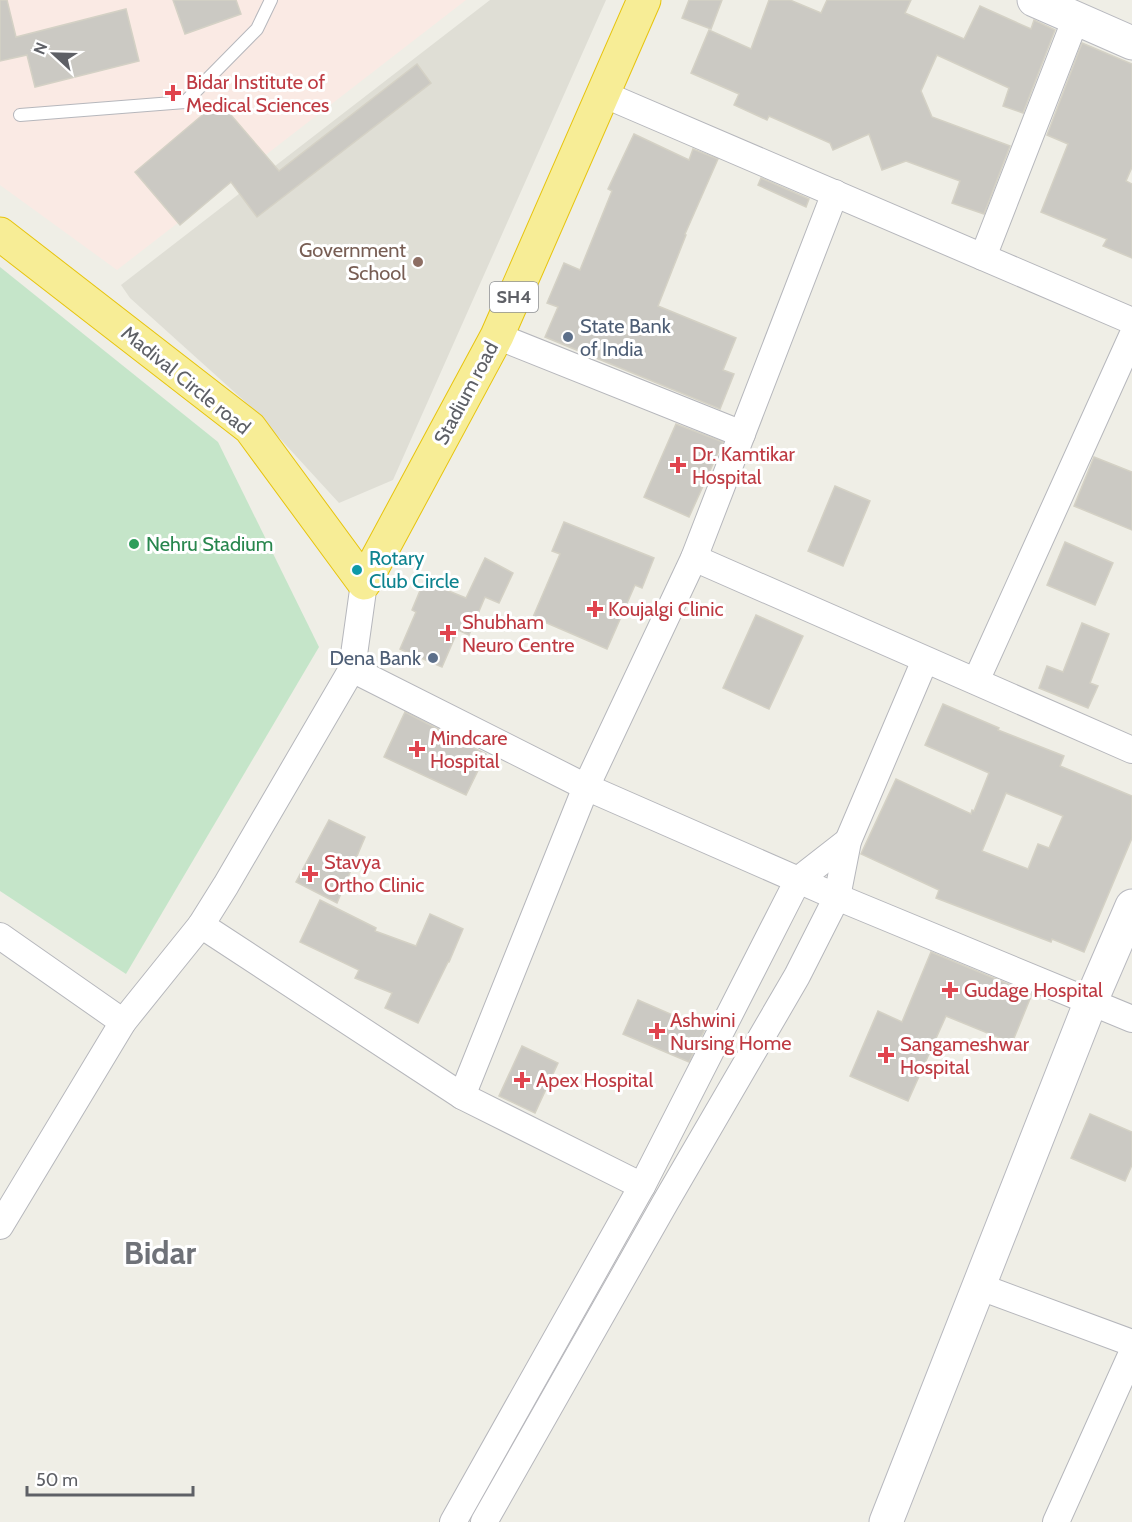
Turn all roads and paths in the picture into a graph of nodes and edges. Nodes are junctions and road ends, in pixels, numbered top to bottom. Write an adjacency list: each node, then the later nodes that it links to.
1 (271, 0): 7 (lane)
2 (644, 0): 6 (highway, Stadium road / SH4)
3 (1034, 0): 4 (main road)
4 (1076, 18): 5 (main road); 10 (street)
5 (1132, 43)
6 (603, 94): 8 (street); 12 (highway, Stadium road / SH4)
7 (20, 115)
8 (835, 194): 10 (street); 14 (street)
9 (0, 234): 16 (highway, Madival Circle road)
10 (983, 257): 11 (street)
11 (1132, 321)
12 (497, 336): 14 (street); 16 (highway, Stadium road / SH4)
13 (1132, 336): 19 (street)
14 (742, 434): 15 (street)
15 (694, 558): 17 (street); 21 (street)
16 (364, 583): 18 (street)
17 (925, 660): 19 (street); 22 (street)
18 (352, 669): 21 (street); 26 (street)
19 (976, 681): 20 (street)
20 (1132, 750)
21 (586, 787): 23 (street); 31 (street)
22 (848, 841): 23 (street); 24 (street)
23 (798, 880): 24 (street); 32 (street)
24 (837, 897): 28 (street); 38 (street)
25 (1132, 906): 28 (main road)
26 (201, 925): 30 (street); 31 (street)
27 (0, 936): 30 (street)
28 (1090, 1001): 29 (street); 34 (main road)
29 (1132, 1019)
30 (123, 1022): 33 (street)
31 (462, 1096): 32 (street)
32 (642, 1186): 37 (street)
33 (0, 1226)
34 (978, 1286): 35 (street); 39 (main road)
35 (1132, 1343)
36 (1132, 1353): 40 (street)
37 (453, 1522)
38 (484, 1522)
39 (886, 1522)
40 (1056, 1522)

